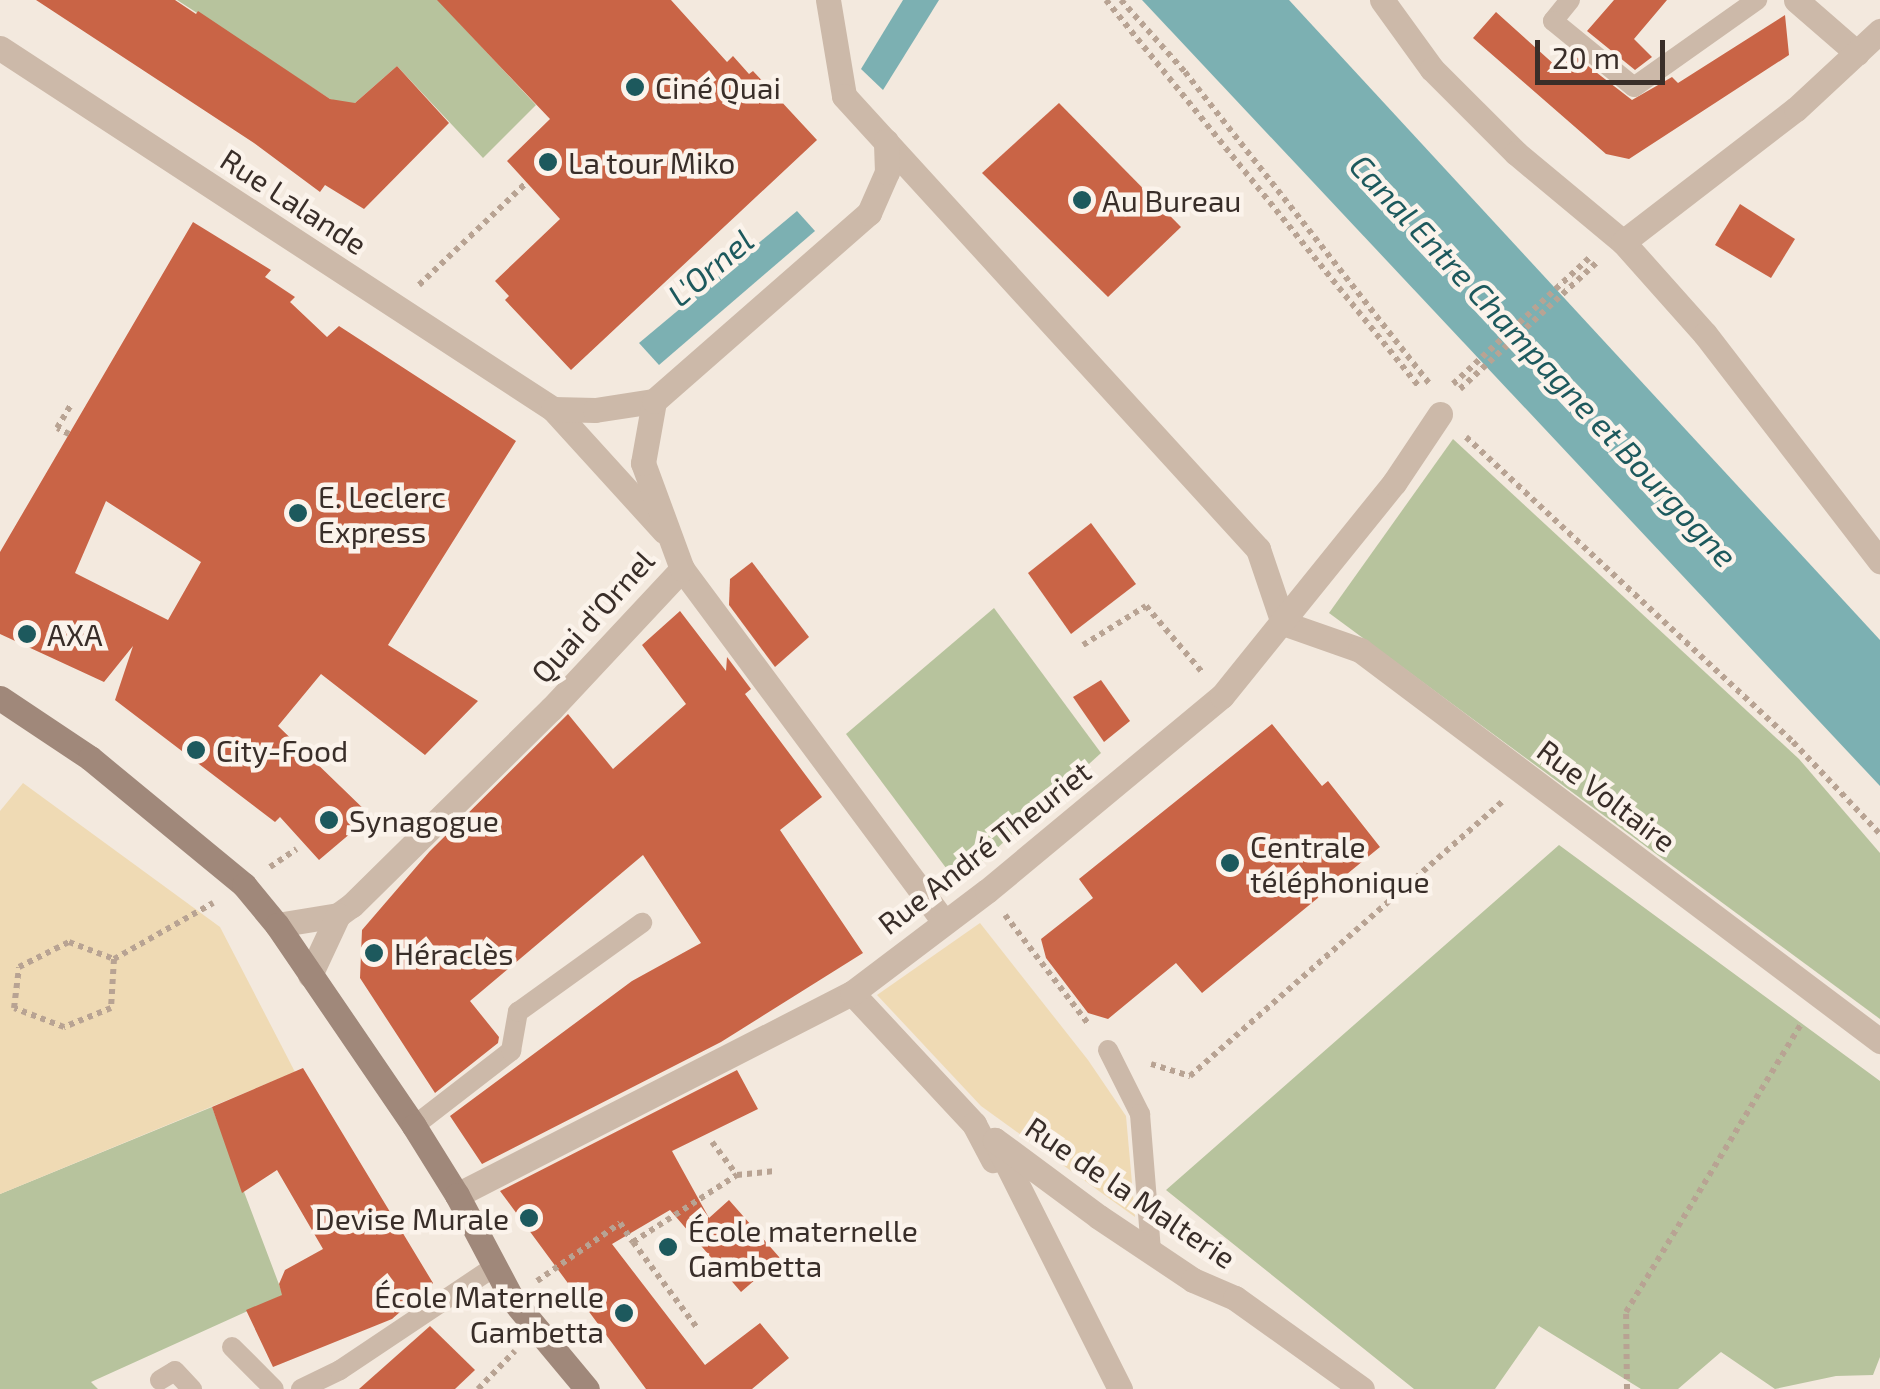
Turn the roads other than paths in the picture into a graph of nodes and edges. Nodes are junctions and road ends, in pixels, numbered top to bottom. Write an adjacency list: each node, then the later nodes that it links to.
1 (828, 0): 9 (street)
2 (1382, 0): 10 (street)
3 (1570, 0): 4 (lane)
4 (1756, 0)
5 (1796, 0): 8 (street)
6 (1880, 31): 8 (street)
7 (0, 48): 13 (street, Rue Lalande)
8 (1858, 53): 10 (street)
9 (886, 140): 11 (street); 18 (street)
10 (1622, 242): 15 (street)
11 (654, 401): 13 (street); 14 (street, Quai d'Ornel)
12 (1438, 402): 18 (street, Rue André Theuriet)
13 (553, 409): 14 (street, Rue Lalande)
14 (668, 534): 17 (street, Quai d'Ornel)
15 (1871, 539): 16 (street)
16 (1880, 561)
17 (682, 569): 20 (street, Quai d'Ornel); 21 (street)
18 (1283, 623): 21 (street, Rue André Theuriet); 26 (street, Rue Voltaire)
19 (0, 698): 23 (main road)
20 (345, 910): 23 (street); 24 (street)
21 (943, 921): 25 (street, Rue André Theuriet)
22 (642, 923): 28 (lane)
23 (277, 925): 24 (main road)
24 (310, 974): 28 (main road)
25 (852, 993): 29 (street, Rue André Theuriet); 38 (street, Rue de la Malterie)
26 (1880, 1041)
27 (1108, 1050): 30 (lane)
28 (414, 1126): 29 (main road)
29 (468, 1189): 31 (main road)
30 (1151, 1250): 38 (street, Rue de la Malterie); 39 (street, Rue de la Malterie)
31 (494, 1267): 36 (lane); 37 (main road)
32 (232, 1347): 35 (lane)
33 (160, 1380): 34 (lane)
34 (192, 1389)
35 (274, 1389)
36 (302, 1389)
37 (587, 1389)
38 (1117, 1389)
39 (1362, 1389)

